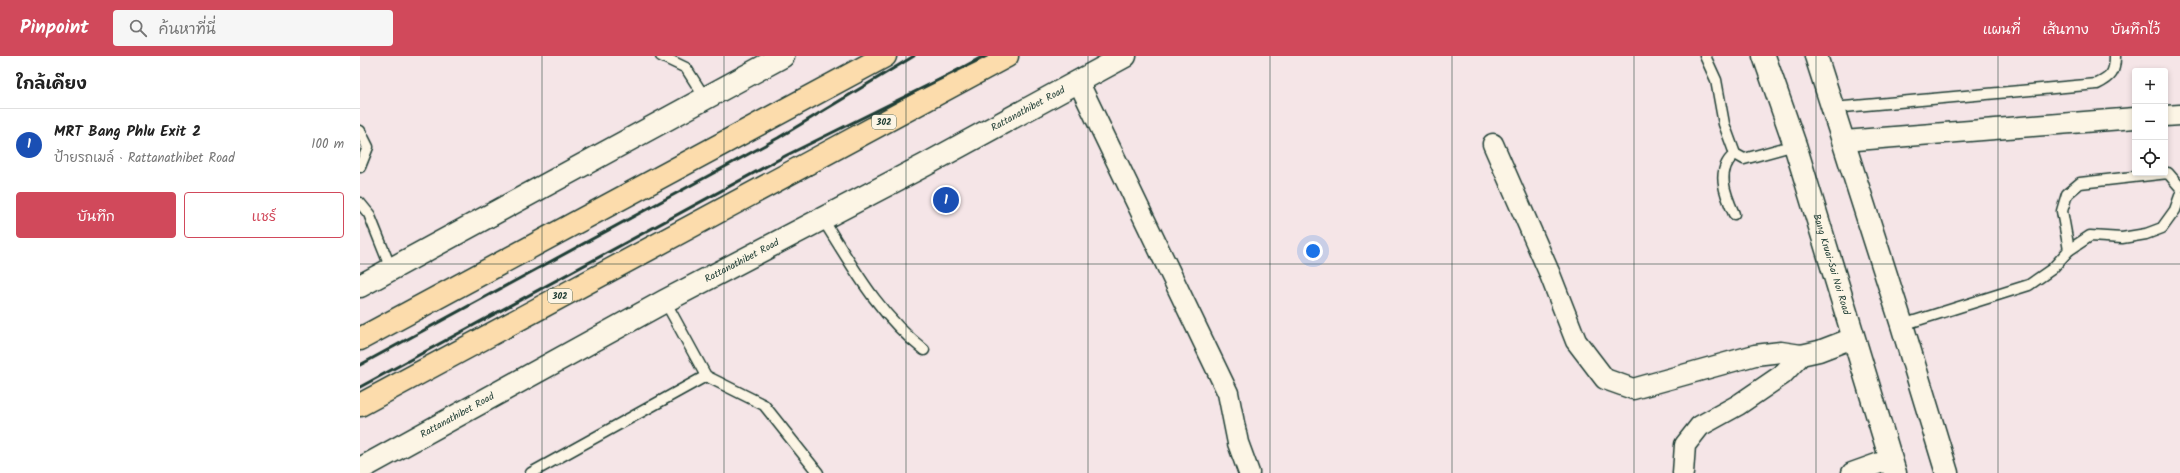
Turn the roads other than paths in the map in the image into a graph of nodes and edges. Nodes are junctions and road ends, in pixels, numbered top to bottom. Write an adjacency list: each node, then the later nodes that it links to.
1 (661, 56): 11 (lane)
2 (783, 56): 11 (main road)
3 (884, 56): 33 (main road)
4 (1007, 56): 37 (main road, 302)
5 (1125, 56): 10 (main road, Rattanathibet Road)
6 (1705, 56): 20 (lane)
7 (1764, 56): 19 (main road, Bang Kruai-Sai Noi Road)
8 (1816, 56): 12 (main road)
9 (2114, 56): 12 (lane)
10 (1078, 81): 26 (main road, Rattanathibet Road); 42 (street)
11 (705, 98): 28 (main road)
12 (1833, 108): 17 (main road)
13 (2180, 115): 14 (street)
14 (2168, 116)
15 (2132, 118): 17 (street)
16 (360, 131): 21 (lane)
17 (1844, 141): 31 (main road)
18 (1494, 144): 35 (street)
19 (1795, 145): 20 (lane); 32 (main road, Bang Kruai-Sai Noi Road)
20 (1735, 154): 25 (lane)
21 (360, 167)
22 (2180, 187): 27 (lane)
23 (2180, 196): 27 (lane)
24 (360, 203): 28 (lane)
25 (1734, 214)
26 (822, 218): 30 (main road, Rattanathibet Road); 34 (lane)
27 (2069, 250): 31 (lane)
28 (391, 269): 29 (main road)
29 (360, 286)
30 (665, 302): 36 (lane); 39 (main road, Rattanathibet Road)
31 (1902, 325): 45 (main road)
32 (1853, 338): 35 (street); 38 (main road, Bang Kruai-Sai Noi Road)
33 (360, 339)
34 (924, 350)
35 (1801, 355): 43 (street)
36 (706, 376): 40 (lane); 41 (lane)
37 (360, 405)
38 (1893, 466): 44 (street)
39 (360, 468)
40 (531, 473)
41 (818, 473)
42 (1249, 473)
43 (1683, 473)
44 (1852, 473)
45 (1947, 473)

